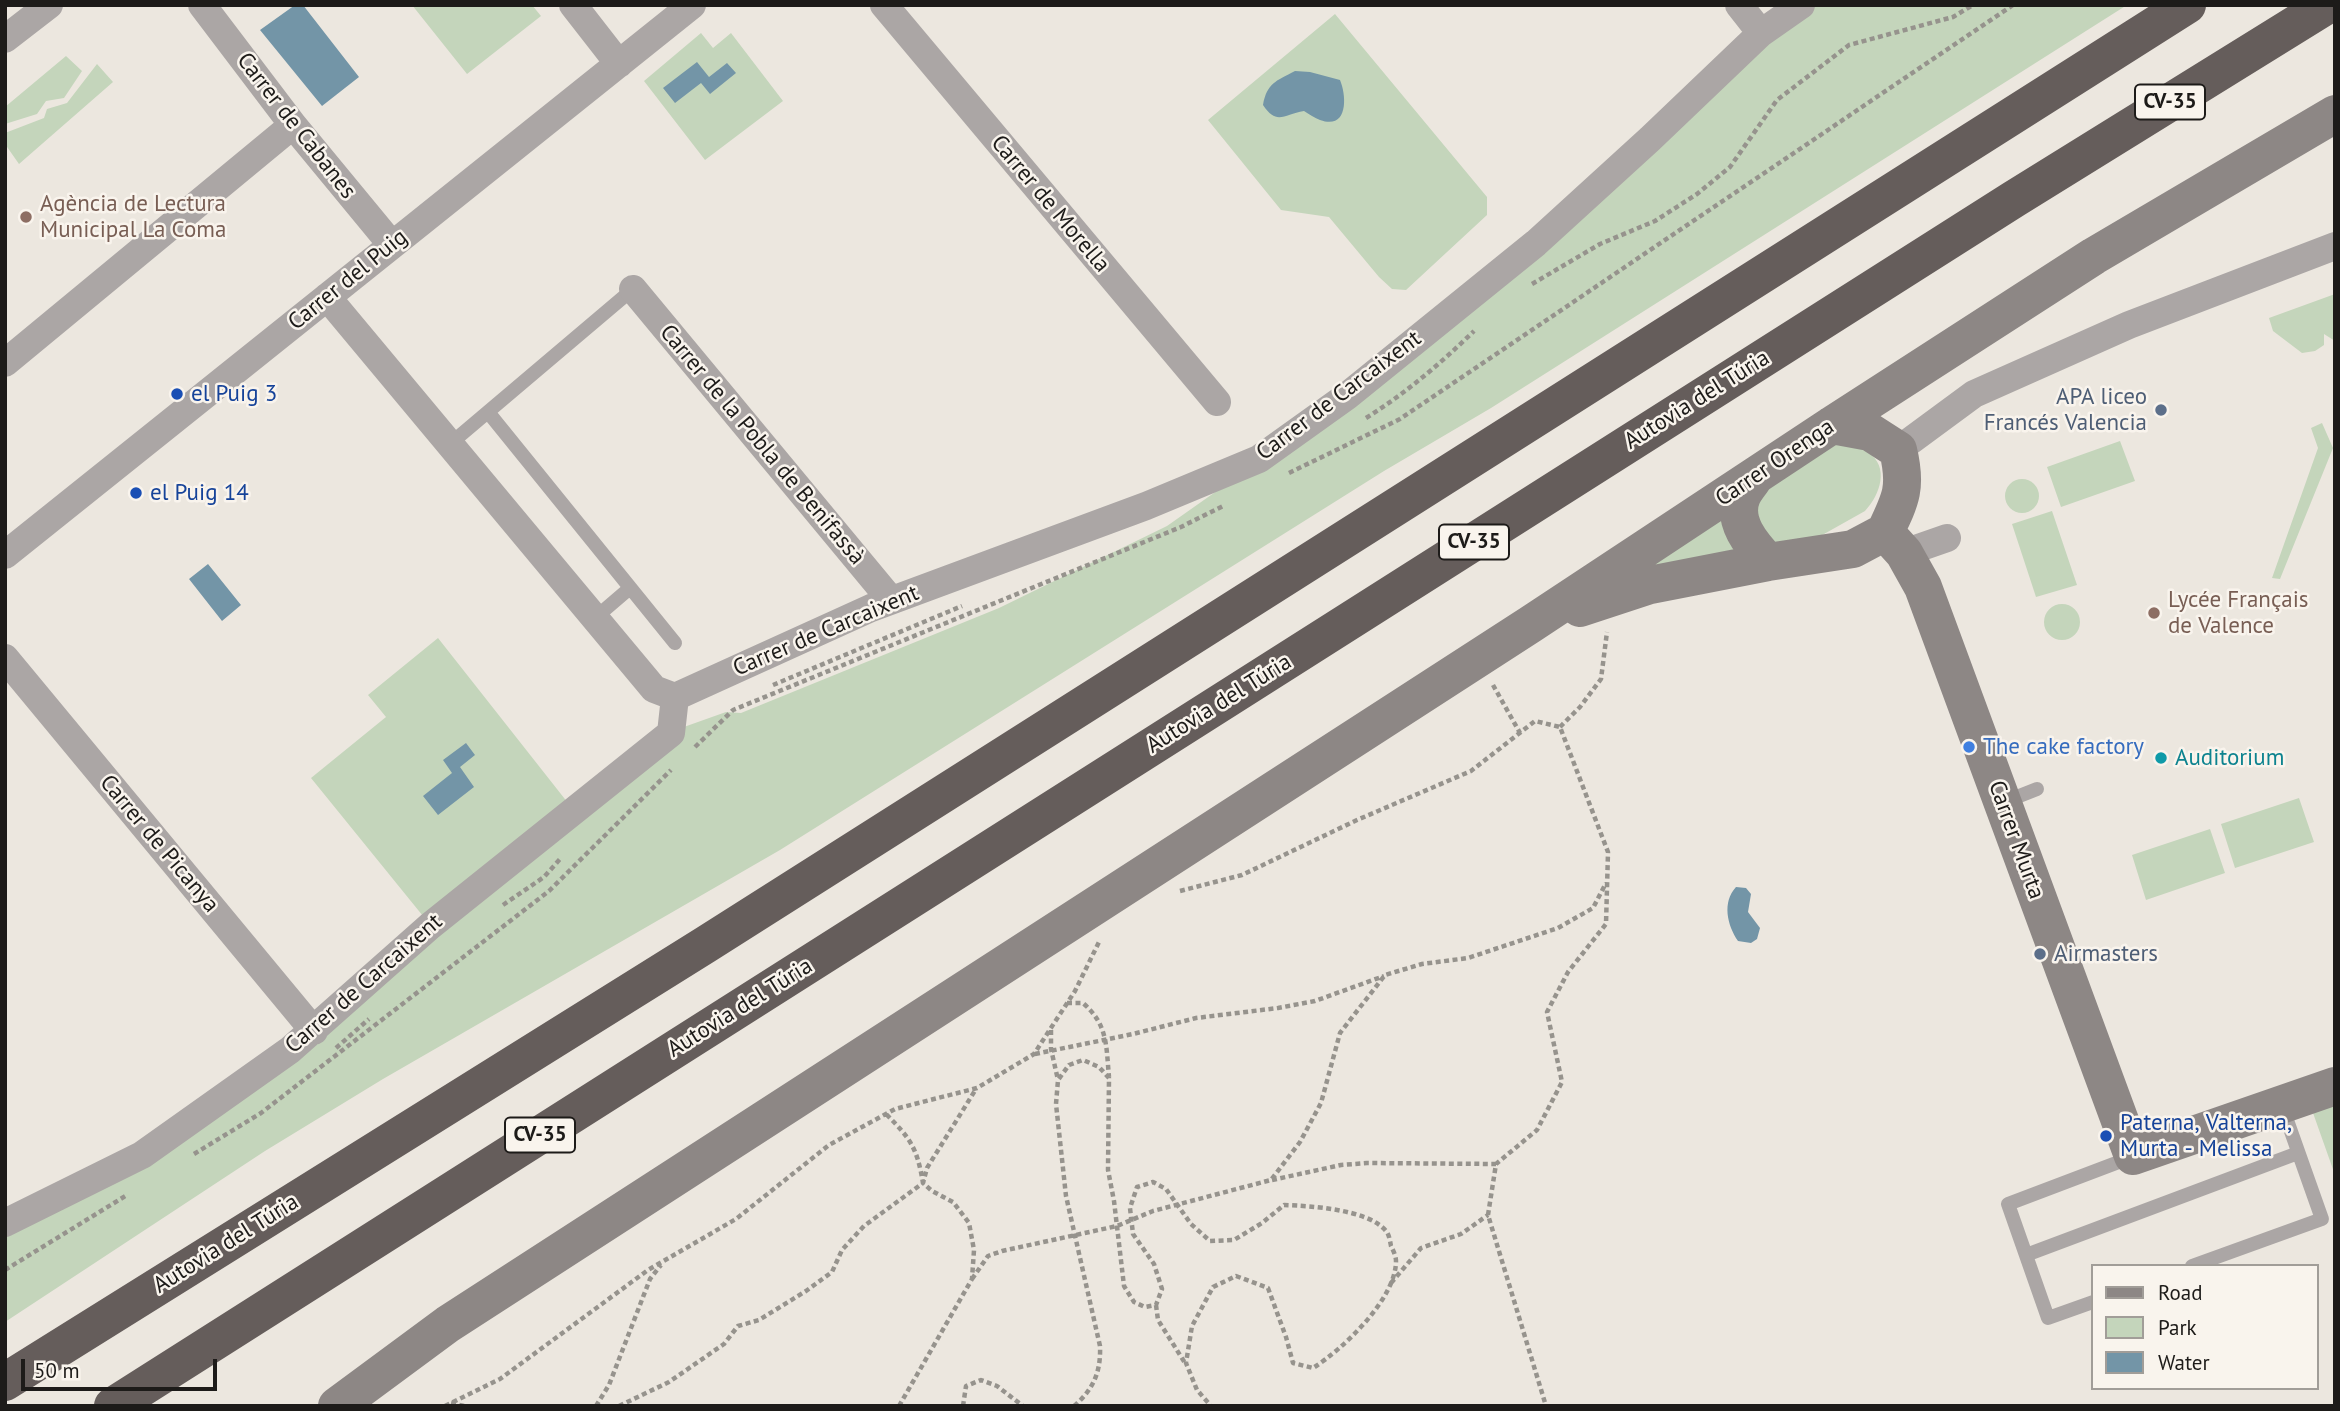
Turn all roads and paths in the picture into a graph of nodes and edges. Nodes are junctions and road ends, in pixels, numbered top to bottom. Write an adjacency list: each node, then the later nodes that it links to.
1 (49, 5): 13 (street)
2 (202, 5): 16 (street, Carrer de Cabanes)
3 (573, 5): 14 (street)
4 (692, 5): 14 (street, Carrer del Puig)
5 (884, 5): 24 (street, Carrer de Morella)
6 (1739, 5): 12 (street)
7 (1801, 5): 12 (street, Carrer de Carcaixent)
8 (1973, 5): 20 (path)
9 (2013, 5): 31 (path)
10 (2186, 5): 94 (highway, Autovia del Túria)
11 (2327, 5): 95 (highway, Autovia del Túria / CV-35)
12 (1761, 33): 38 (street, Carrer de Carcaixent)
13 (5, 39)
14 (619, 64): 17 (street, Carrer del Puig)
15 (2335, 114): 27 (street, Carrer Orenga)
16 (293, 125): 17 (street, Carrer de Cabanes); 23 (street)
17 (391, 245): 21 (street, Carrer del Puig)
18 (2335, 246): 29 (street)
19 (633, 289): 25 (lane); 38 (street, Carrer de la Pobla de Benifassà)
20 (1523, 290)
21 (327, 297): 28 (street); 35 (street, Carrer del Puig)
22 (1480, 325): 26 (path)
23 (5, 363)
24 (1217, 402)
25 (488, 412): 28 (lane); 37 (lane)
26 (1361, 421)
27 (1832, 425): 29 (street); 30 (street, Carrer Orenga)
28 (450, 444): 41 (street)
29 (1898, 450): 34 (street)
30 (1755, 476): 36 (street); 42 (street, Carrer Orenga)
31 (1278, 479)
32 (1230, 503): 50 (path)
33 (1947, 538): 34 (street)
34 (1895, 543): 36 (street); 74 (street, Carrer Murta)
35 (5, 555)
36 (1768, 562): 39 (street)
37 (630, 588): 41 (lane); 43 (lane)
38 (891, 600): 47 (street, Carrer de Carcaixent)
39 (1602, 601): 42 (street); 48 (path)
40 (964, 605): 46 (path)
41 (595, 618): 47 (street)
42 (1531, 624): 45 (street)
43 (674, 643)
44 (5, 658): 61 (street, Carrer de Picanya)
45 (1478, 658): 49 (path); 98 (street)
46 (762, 690)
47 (675, 697): 61 (street, Carrer de Carcaixent)
48 (1560, 727): 49 (path); 53 (path)
49 (1520, 733): 54 (path)
50 (694, 748)
51 (675, 767): 73 (path)
52 (567, 852): 55 (path)
53 (1607, 880): 57 (path); 75 (path)
54 (1174, 892)
55 (497, 909)
56 (1102, 937): 58 (path)
57 (1385, 975): 62 (path); 76 (path)
58 (1067, 1003): 60 (path); 62 (path)
59 (378, 1009): 65 (path)
60 (1052, 1028): 63 (path); 64 (path)
61 (314, 1031): 82 (street, Carrer de Carcaixent)
62 (1105, 1040): 63 (path); 66 (path)
63 (1051, 1049): 64 (path); 67 (path)
64 (1034, 1054): 69 (path)
65 (306, 1069)
66 (1109, 1078): 67 (path); 83 (path)
67 (1058, 1080): 84 (path)
68 (2335, 1086): 70 (street)
69 (977, 1088): 71 (path); 77 (path)
70 (2282, 1105): 72 (lane); 74 (street)
71 (886, 1114): 77 (path); 86 (path)
72 (2298, 1153): 85 (lane); 87 (lane)
73 (191, 1156)
74 (2133, 1156): 85 (lane)
75 (1496, 1164): 76 (path); 80 (path)
76 (1271, 1180): 79 (path)
77 (923, 1183): 89 (path); 101 (path)
78 (133, 1191): 88 (path)
79 (1177, 1205): 81 (path); 81 (path); 90 (path)
80 (1488, 1215): 90 (path); 107 (path)
81 (1131, 1222): 83 (path); 92 (path)
82 (5, 1223)
83 (1117, 1226): 84 (path); 92 (path)
84 (1075, 1235): 89 (path); 105 (path)
85 (2026, 1255): 91 (lane)
86 (663, 1262): 96 (path); 100 (path)
87 (2198, 1264)
88 (5, 1270)
89 (972, 1279): 102 (path)
90 (1390, 1284): 93 (path)
91 (2092, 1302)
92 (1156, 1305): 93 (path)
93 (1186, 1363): 106 (path)
94 (11, 1376)
95 (139, 1395): 97 (highway, Autovia del Túria / CV-35)
96 (449, 1405): 99 (path)
97 (113, 1406)
98 (337, 1406)
99 (464, 1406)
100 (596, 1406)
101 (620, 1406)
102 (899, 1406)
103 (963, 1406): 104 (path)
104 (1023, 1406)
105 (1074, 1406)
106 (1211, 1406)
107 (1546, 1406)

